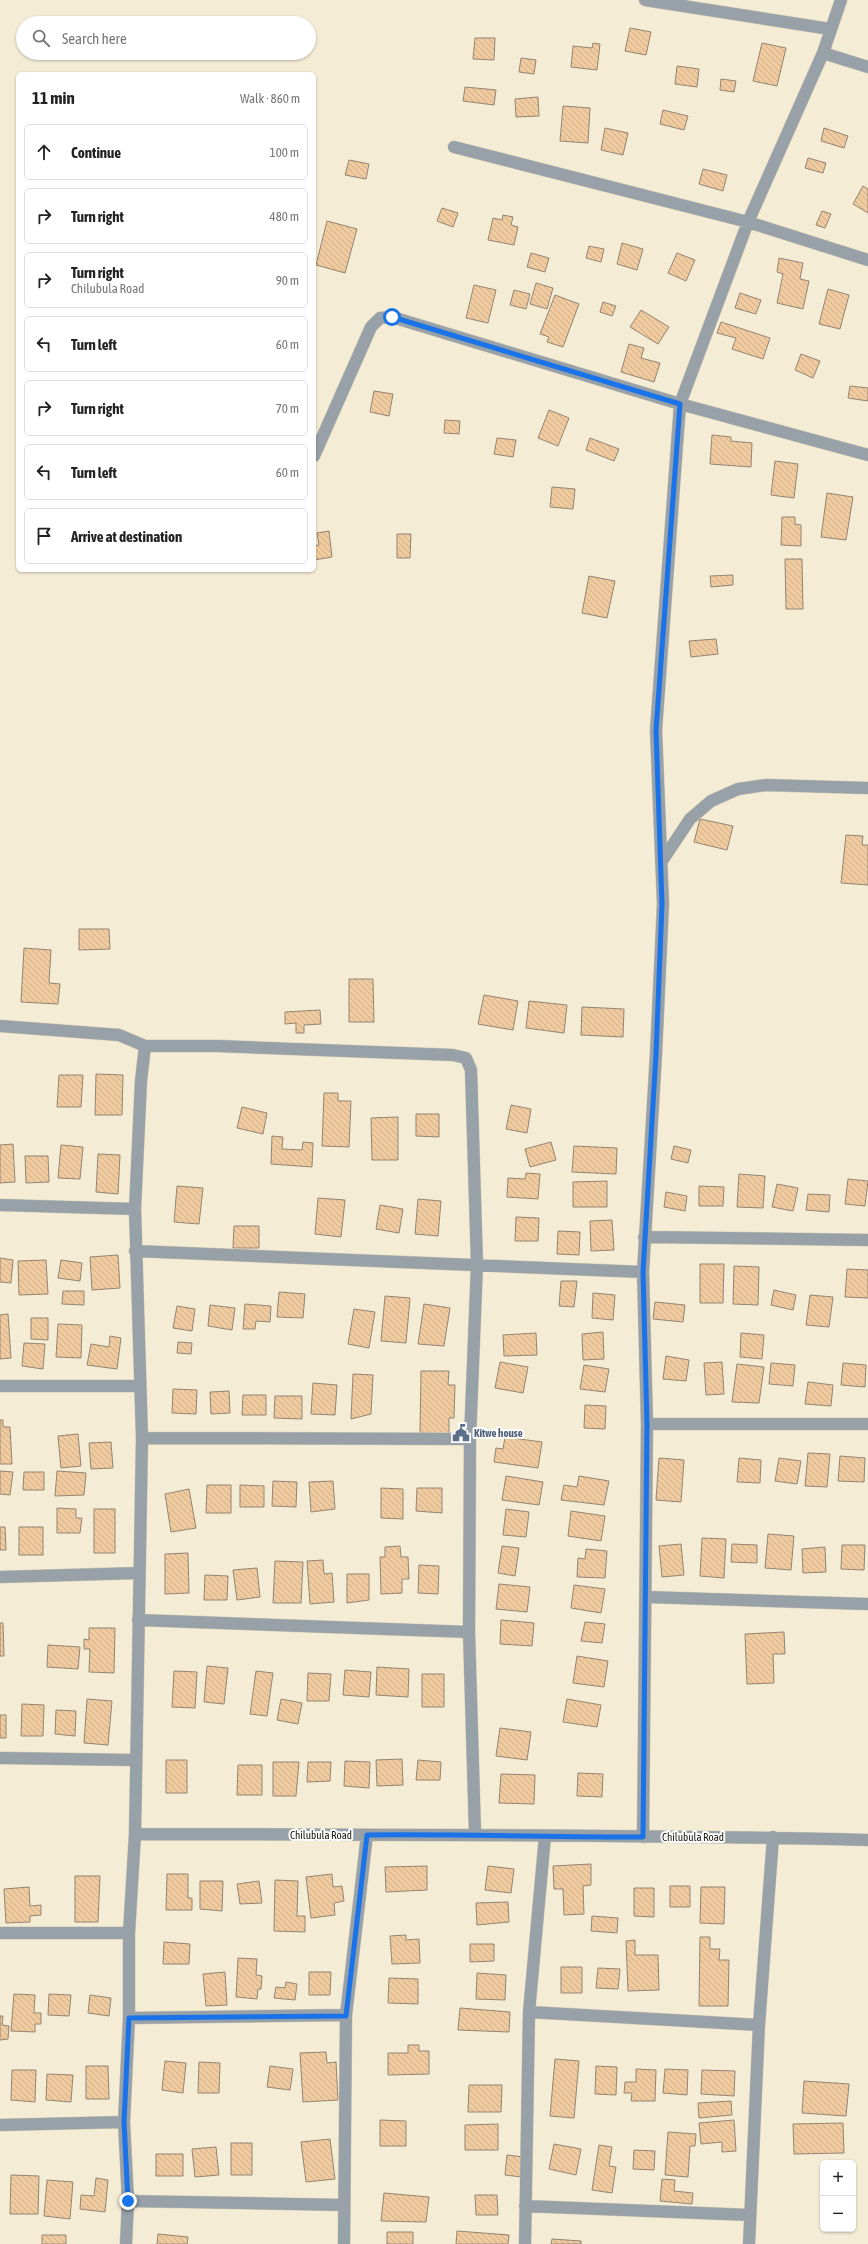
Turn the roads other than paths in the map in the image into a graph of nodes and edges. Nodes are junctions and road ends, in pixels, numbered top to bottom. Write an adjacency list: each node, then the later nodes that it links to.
1 (645, 0): 3 (street)
2 (841, 0): 3 (street)
3 (830, 30): 4 (street)
4 (823, 53): 5 (street); 7 (street)
5 (868, 67)
6 (454, 147): 7 (street)
7 (748, 222): 8 (street); 9 (street)
8 (868, 260)
9 (680, 404): 10 (street); 11 (street); 13 (street)
10 (316, 451)
11 (868, 455)
12 (868, 788): 13 (street)
13 (662, 861): 18 (street)
14 (0, 1026): 15 (street)
15 (145, 1046): 17 (street); 21 (street)
16 (0, 1205): 17 (street)
17 (135, 1209): 20 (street)
18 (644, 1237): 19 (street); 22 (street)
19 (868, 1240)
20 (135, 1250): 21 (street); 24 (street)
21 (477, 1264): 22 (street); 28 (street)
22 (643, 1272): 25 (street)
23 (0, 1386): 24 (street)
24 (139, 1386): 27 (street)
25 (647, 1424): 26 (street); 31 (street)
26 (868, 1424)
27 (142, 1438): 28 (street); 29 (street)
28 (470, 1439): 34 (street)
29 (139, 1574): 30 (street); 33 (street)
30 (0, 1577)
31 (646, 1597): 32 (street); 41 (street)
32 (868, 1604)
33 (138, 1620): 34 (street); 36 (street)
34 (469, 1632): 38 (street)
35 (0, 1758): 36 (street)
36 (134, 1760): 37 (street)
37 (135, 1834): 39 (street, Chilubula Road); 45 (street)
38 (475, 1834): 39 (street, Chilubula Road); 40 (street, Chilubula Road)
39 (367, 1835): 47 (street)
40 (546, 1836): 41 (street, Chilubula Road); 46 (street)
41 (643, 1837): 42 (street, Chilubula Road)
42 (773, 1837): 43 (street, Chilubula Road); 49 (street)
43 (868, 1840)
44 (0, 1933): 45 (street)
45 (129, 1933): 48 (street)
46 (529, 2012): 49 (street); 54 (street)
47 (346, 2016): 48 (street); 53 (street)
48 (129, 2018): 50 (street)
49 (759, 2025): 55 (street)
50 (124, 2122): 51 (street); 52 (street)
51 (0, 2125)
52 (128, 2201): 53 (street); 56 (street)
53 (344, 2205): 57 (street)
54 (525, 2206): 55 (street); 58 (street)
55 (750, 2215): 59 (street)
56 (126, 2244)
57 (344, 2244)
58 (526, 2244)
59 (749, 2244)

